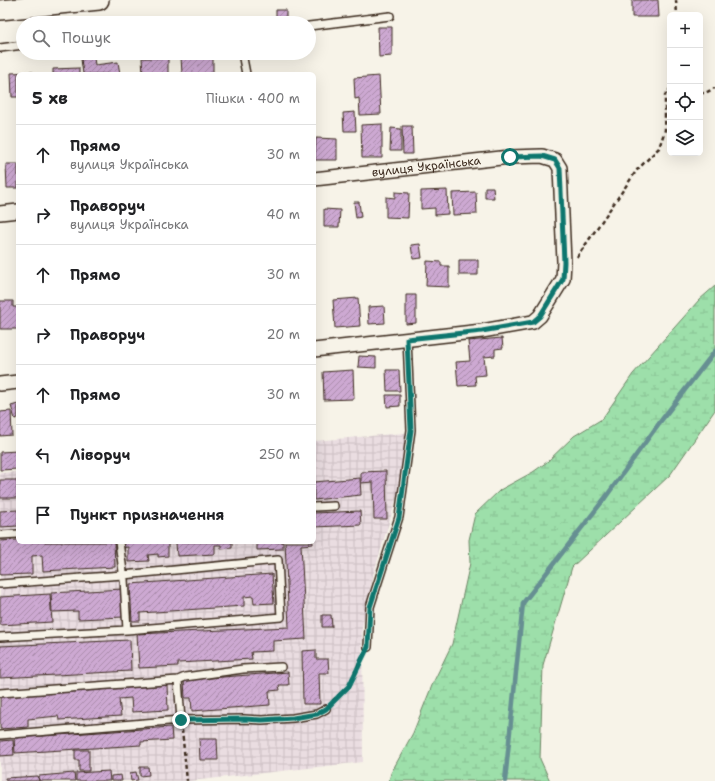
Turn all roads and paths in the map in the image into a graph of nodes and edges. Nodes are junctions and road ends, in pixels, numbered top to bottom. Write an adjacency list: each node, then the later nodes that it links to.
1 (99, 0): 3 (main road)
2 (676, 0): 4 (path)
3 (0, 10)
4 (677, 12)
5 (390, 16): 6 (lane)
6 (316, 25)
7 (16, 46): 8 (lane)
8 (0, 48)
9 (243, 60): 10 (lane)
10 (246, 72)
11 (715, 88): 13 (path)
12 (667, 92): 17 (path)
13 (703, 93)
14 (316, 179): 17 (street, вулиця Українська)
15 (16, 211): 16 (street)
16 (0, 213)
17 (563, 279): 18 (street)
18 (407, 339): 19 (street); 31 (lane)
19 (316, 350)
20 (16, 382): 21 (street)
21 (0, 384)
22 (334, 506): 23 (lane)
23 (316, 507)
24 (16, 534): 25 (lane)
25 (0, 535)
26 (119, 544): 27 (lane)
27 (123, 575): 28 (lane); 29 (lane); 29 (lane)
28 (0, 584)
29 (127, 630): 30 (lane)
30 (0, 637)
31 (368, 647): 35 (path)
32 (281, 667): 33 (lane)
33 (178, 680): 34 (lane); 36 (lane)
34 (0, 694)
35 (326, 709): 36 (lane)
36 (181, 720): 37 (lane); 38 (path)
37 (0, 735)
38 (187, 781)

